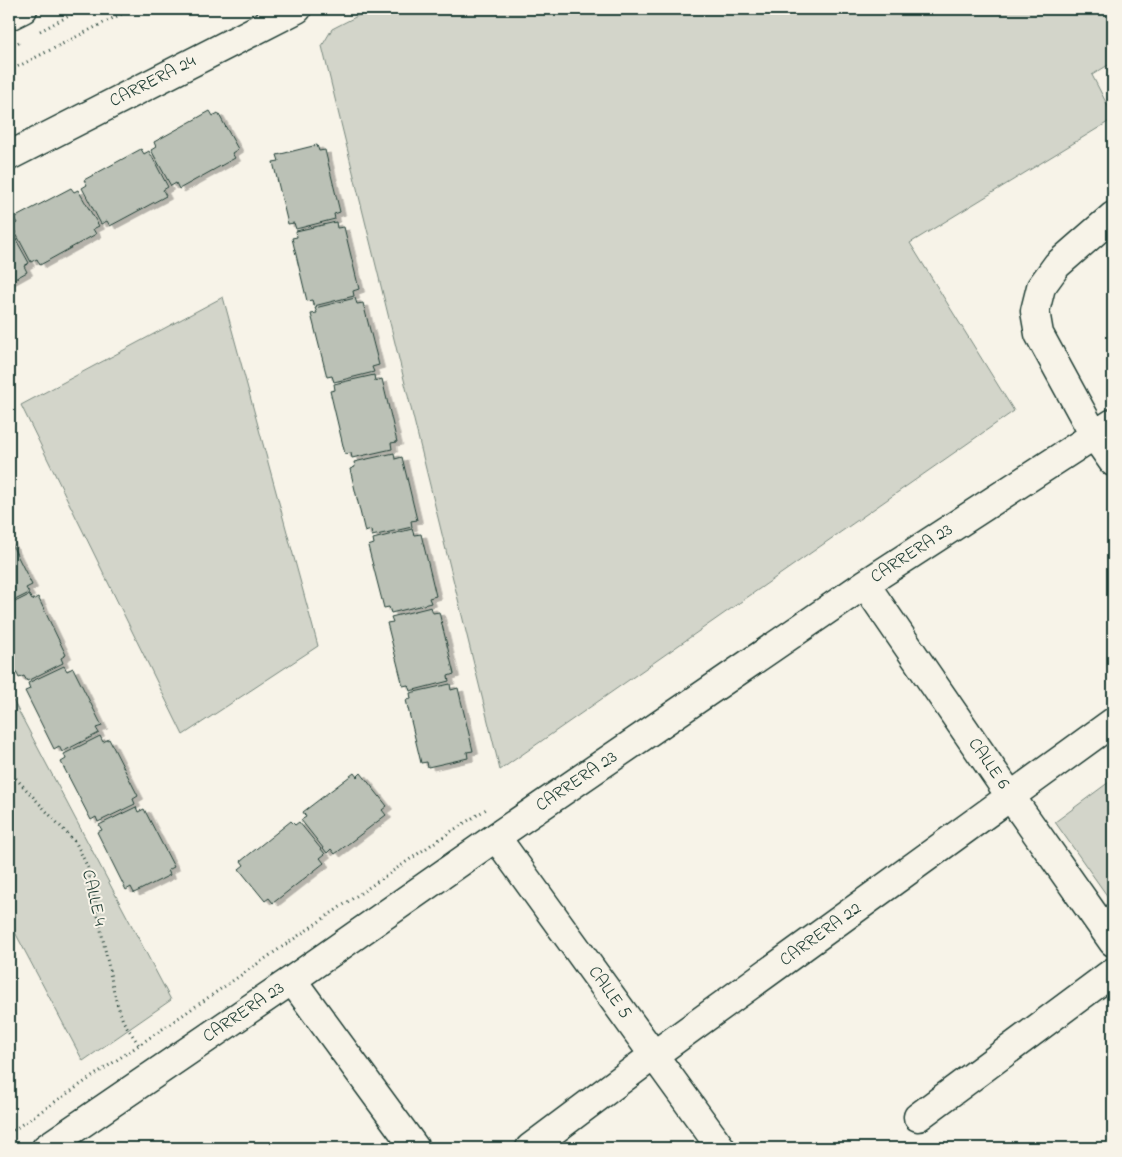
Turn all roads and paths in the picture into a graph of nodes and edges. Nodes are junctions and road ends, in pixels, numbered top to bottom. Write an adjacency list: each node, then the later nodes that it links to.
1 (23, 9): 5 (street)
2 (82, 9): 6 (path)
3 (131, 9): 9 (path)
4 (297, 9): 10 (street, CARRERA 24)
5 (9, 16)
6 (33, 34)
7 (25, 39): 8 (path)
8 (9, 47)
9 (9, 71)
10 (9, 156)
11 (1113, 216): 12 (street)
12 (1104, 429): 13 (street); 14 (street, CARRERA 23)
13 (1113, 462)
14 (865, 584): 17 (street, CALLE 6); 19 (street, CARRERA 23)
15 (1113, 722): 17 (street, CARRERA 22)
16 (9, 772): 23 (path, CALLE 4)
17 (1011, 797): 20 (street, CALLE 6); 24 (street, CARRERA 22)
18 (490, 807): 23 (path)
19 (496, 837): 22 (street, CARRERA 23); 24 (street, CALLE 5)
20 (1113, 942)
21 (1113, 972): 25 (street)
22 (292, 980): 27 (street, CARRERA 23); 28 (street)
23 (139, 1045): 26 (path)
24 (654, 1055): 29 (street, CARRERA 22); 30 (street, CALLE 5)
25 (918, 1117)
26 (9, 1133)
27 (46, 1148)
28 (415, 1148)
29 (530, 1148)
30 (722, 1148)

